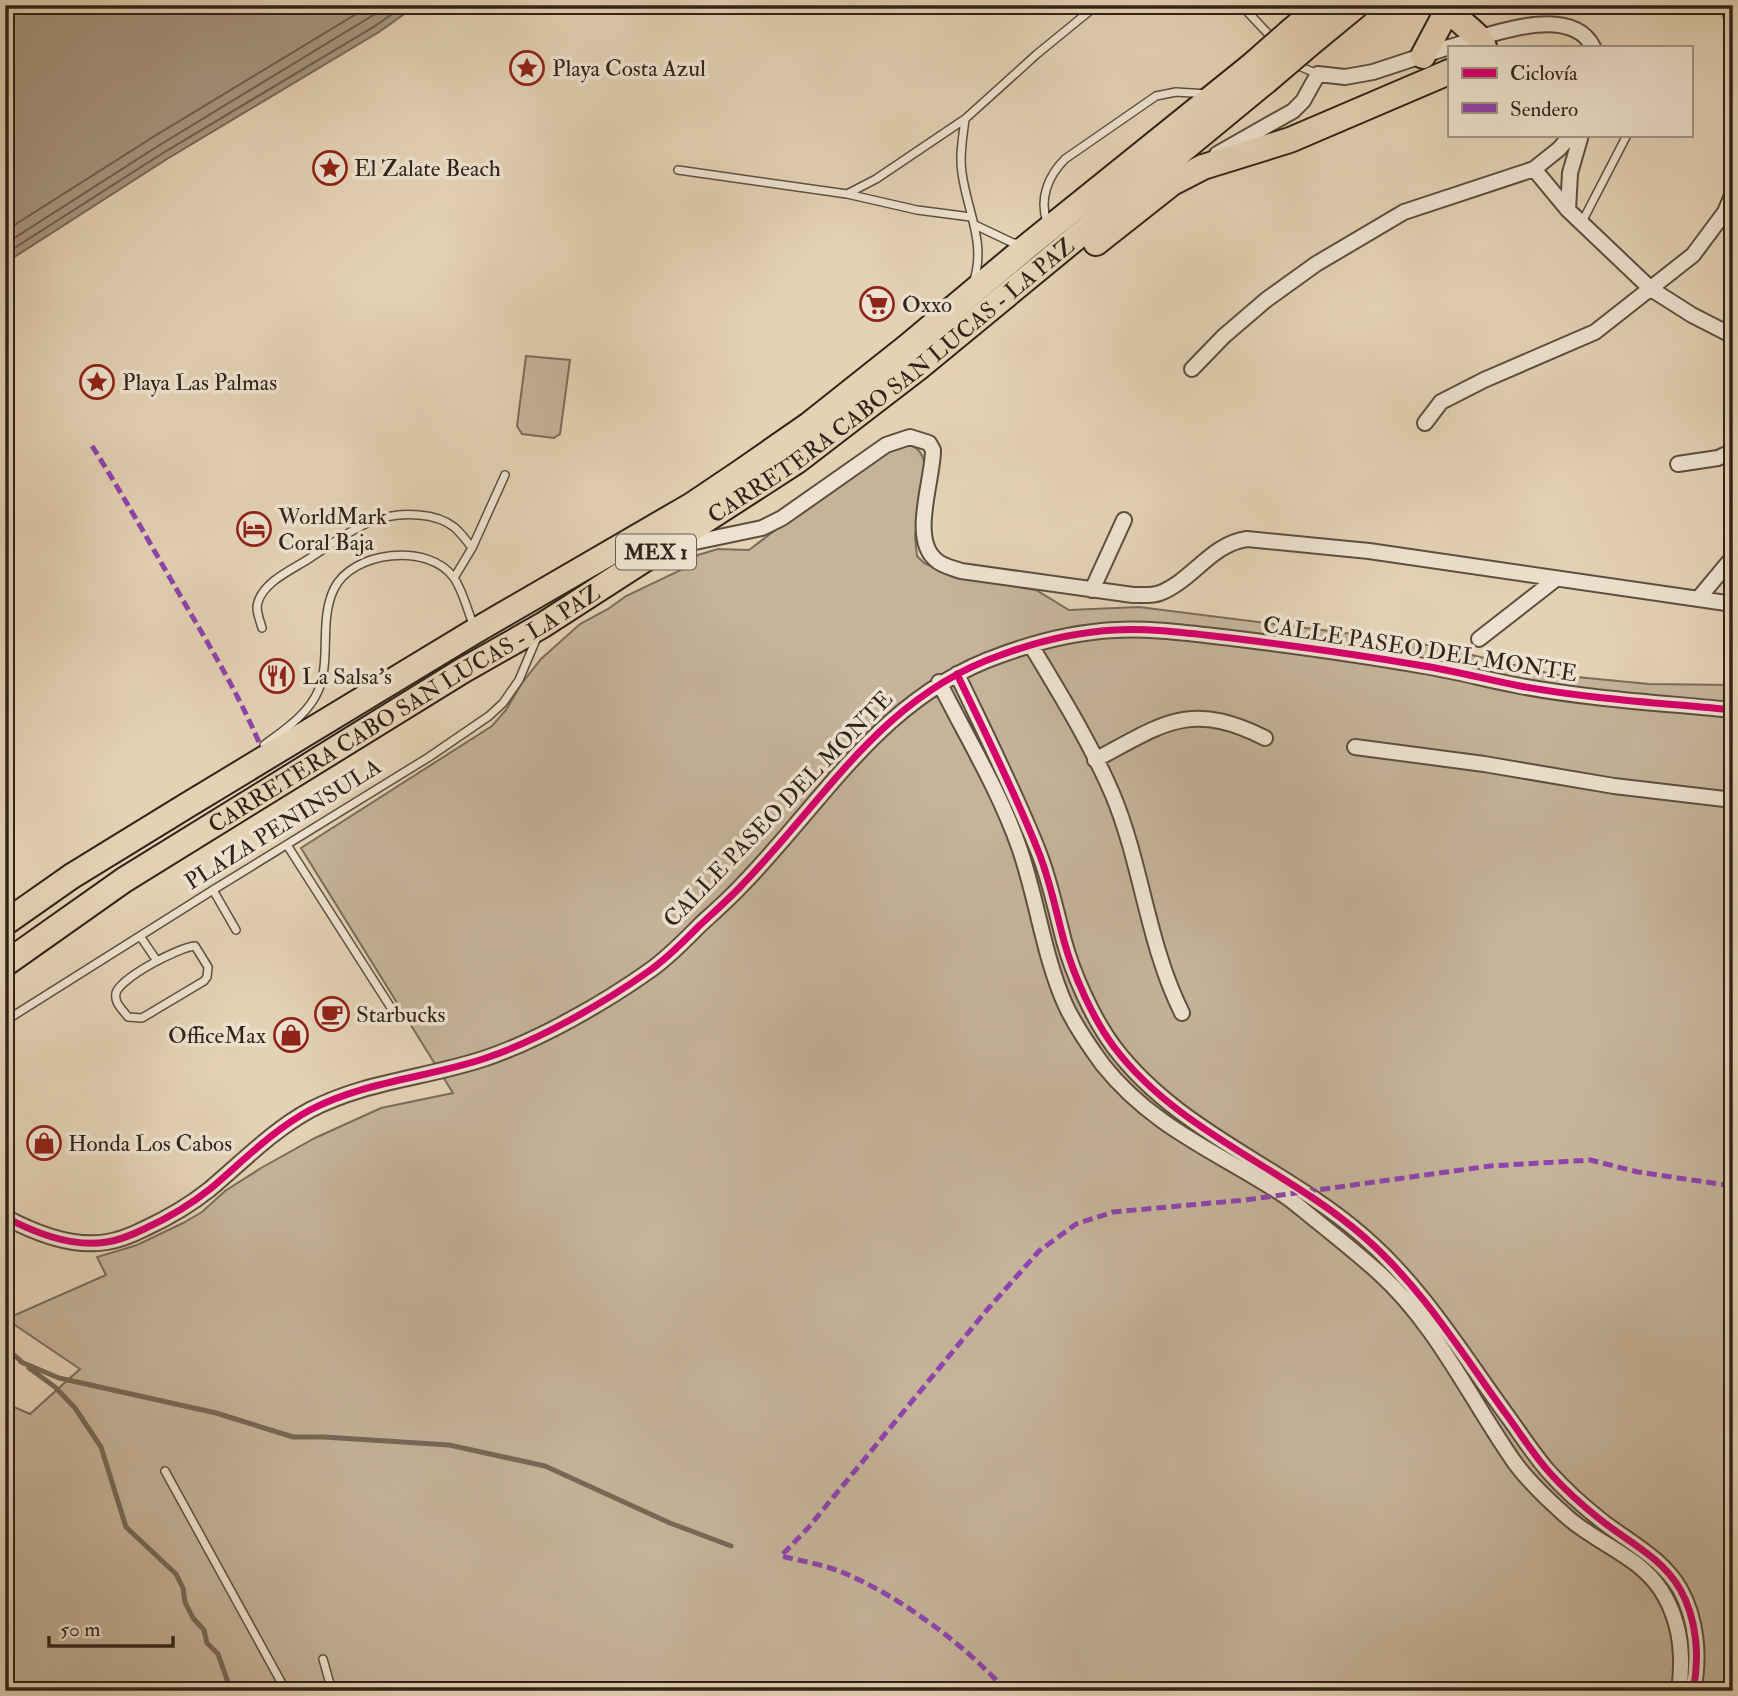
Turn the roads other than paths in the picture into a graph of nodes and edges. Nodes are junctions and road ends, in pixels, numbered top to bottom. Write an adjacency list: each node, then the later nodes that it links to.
1 (1097, 5): 18 (lane)
2 (1241, 5): 16 (lane)
3 (1322, 5): 8 (highway, CARRETERA CABO SAN LUCAS - LA PAZ / MEX 1)
4 (1357, 5): 8 (highway, CARRETERA CABO SAN LUCAS - LA PAZ / MEX 1)
5 (1729, 5): 7 (street)
6 (1450, 6): 9 (highway); 13 (highway)
7 (1733, 23)
8 (1299, 38): 15 (highway, CARRETERA CABO SAN LUCAS - LA PAZ / MEX 1, bridge)
9 (1482, 43): 10 (street); 11 (street)
10 (1458, 46)
11 (1592, 46)
12 (1448, 48): 13 (street)
13 (1423, 56): 16 (street)
14 (1448, 72): 24 (highway)
15 (1258, 74): 17 (highway, CARRETERA CABO SAN LUCAS - LA PAZ / MEX 1); 35 (highway, CARRETERA CABO SAN LUCAS - LA PAZ / MEX 1)
16 (1318, 74): 24 (street)
17 (1215, 94): 31 (highway, CARRETERA CABO SAN LUCAS - LA PAZ / MEX 1); 31 (lane)
18 (965, 119): 26 (lane); 28 (lane)
19 (1570, 136): 22 (street)
20 (1581, 136): 27 (street)
21 (1626, 136): 29 (lane)
22 (1534, 169): 27 (street); 36 (street)
23 (678, 170): 26 (lane)
24 (1172, 183): 35 (highway)
25 (1733, 193): 32 (street)
26 (847, 194): 28 (lane)
27 (1568, 210): 29 (street)
28 (971, 217): 30 (lane)
29 (1582, 223): 32 (street)
30 (975, 225): 31 (lane); 33 (lane)
31 (1040, 237): 33 (highway, CARRETERA CABO SAN LUCAS - LA PAZ / MEX 1)
32 (1651, 289): 34 (street); 37 (street)
33 (970, 295): 52 (highway, CARRETERA CABO SAN LUCAS - LA PAZ / MEX 1)
34 (1733, 336)
35 (918, 368): 43 (highway, CARRETERA CABO SAN LUCAS - LA PAZ / MEX 1)
36 (1192, 369)
37 (1425, 423)
38 (1733, 452): 39 (street)
39 (1678, 464)
40 (505, 475): 42 (lane)
41 (1124, 520): 47 (street)
42 (472, 548): 45 (lane); 51 (lane)
43 (661, 549): 47 (street); 50 (highway, CARRETERA CABO SAN LUCAS - LA PAZ / MEX 1)
44 (1733, 557): 48 (street)
45 (454, 578): 52 (lane); 60 (lane)
46 (1556, 579): 47 (street); 48 (street); 53 (street)
47 (1092, 590)
48 (1698, 599): 49 (street)
49 (1733, 604)
50 (543, 625): 65 (lane, PLAZA PENINSULA); 73 (highway, CARRETERA CABO SAN LUCAS - LA PAZ / MEX 1)
51 (262, 628)
52 (475, 631): 64 (highway, CARRETERA CABO SAN LUCAS - LA PAZ / MEX 1)
53 (1479, 639)
54 (1032, 647): 55 (street, CALLE PASEO DEL MONTE); 57 (street, CALLE PASEO DEL MONTE); 61 (street)
55 (957, 674): 56 (street, CALLE PASEO DEL MONTE); 70 (street)
56 (939, 682): 71 (street); 77 (street, CALLE PASEO DEL MONTE)
57 (1733, 710)
58 (1265, 738): 61 (street)
59 (1355, 747): 63 (street)
60 (250, 754)
61 (1095, 760): 74 (street)
62 (216, 777): 64 (lane)
63 (1733, 800)
64 (186, 806): 67 (highway, CARRETERA CABO SAN LUCAS - LA PAZ / MEX 1)
65 (287, 845): 66 (lane, PLAZA PENINSULA); 75 (lane)
66 (213, 890): 68 (lane); 69 (lane, PLAZA PENINSULA)
67 (5, 923)
68 (236, 930)
69 (140, 936): 72 (lane); 76 (lane, PLAZA PENINSULA)
70 (1065, 943): 71 (street); 78 (street)
71 (1047, 950): 80 (street)
72 (157, 961): 72 (lane)
73 (5, 964)
74 (1182, 1013)
75 (395, 1014)
76 (5, 1021)
77 (5, 1217)
78 (1547, 1470): 80 (street); 81 (street)
79 (165, 1471): 84 (lane)
80 (1529, 1480): 82 (street)
81 (1696, 1651): 82 (street); 87 (street)
82 (1681, 1652): 86 (street)
83 (323, 1658): 85 (lane)
84 (286, 1691)
85 (332, 1691)
86 (1679, 1691)
87 (1693, 1691)

